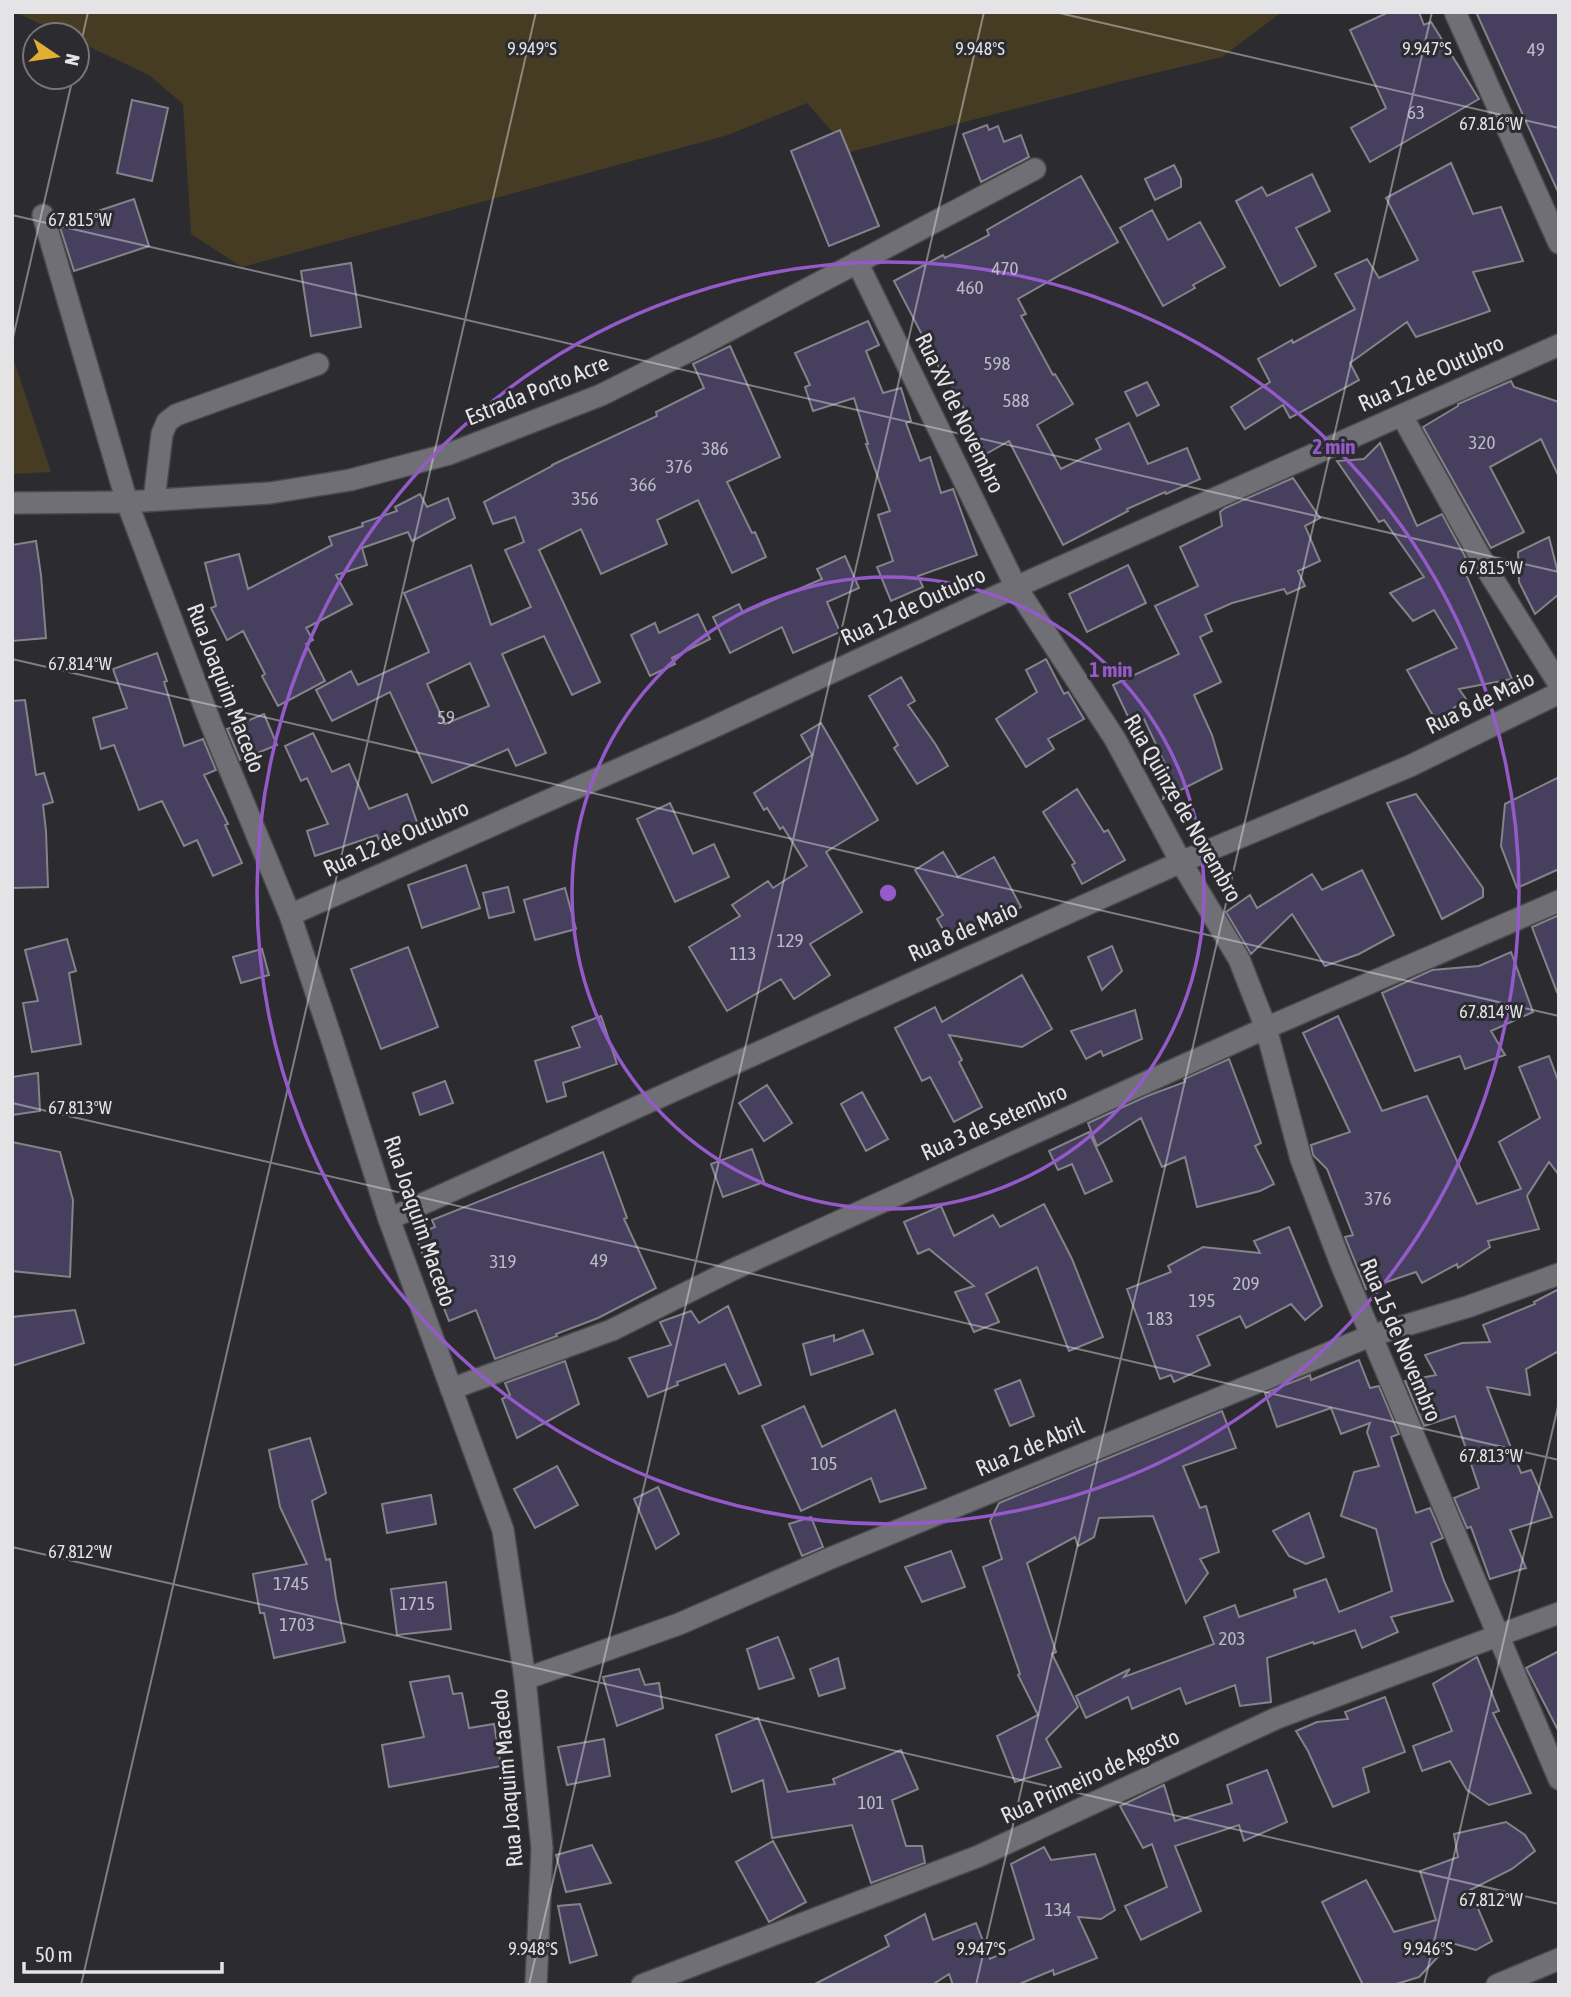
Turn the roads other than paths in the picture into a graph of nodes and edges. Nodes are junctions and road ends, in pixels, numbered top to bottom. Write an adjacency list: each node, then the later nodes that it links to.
1 (1455, 12): 4 (street)
2 (1035, 169): 5 (street, Estrada Porto Acre)
3 (43, 215): 10 (street, Rua Joaquim Macedo)
4 (1559, 243)
5 (857, 262): 9 (street, Estrada Porto Acre); 12 (street, Rua XV de Novembro)
6 (1559, 345): 8 (street, Rua 12 de Outubro)
7 (317, 364): 9 (street)
8 (1402, 416): 12 (street, Rua 12 de Outubro); 13 (street)
9 (154, 500): 10 (street, Estrada Porto Acre)
10 (127, 502): 11 (street, Estrada Porto Acre); 17 (street, Rua Joaquim Macedo)
11 (12, 503)
12 (1016, 587): 15 (street, Rua Quinze de Novembro); 17 (street, Rua 12 de Outubro)
13 (1559, 684)
14 (1559, 693): 15 (street, Rua 8 de Maio)
15 (1181, 862): 18 (street, Rua Quinze de Novembro); 19 (street, Rua 8 de Maio)
16 (1559, 901): 18 (street, Rua 3 de Setembro)
17 (290, 915): 19 (street, Rua Joaquim Macedo)
18 (1266, 1028): 21 (street, Rua 15 de Novembro); 22 (street, Rua 3 de Setembro)
19 (389, 1219): 22 (street, Rua Joaquim Macedo)
20 (1559, 1274): 21 (street, Rua 2 de Abril)
21 (1370, 1336): 24 (street, Rua 15 de Novembro); 25 (street, Rua 2 de Abril)
22 (451, 1389): 25 (street, Rua Joaquim Macedo)
23 (1559, 1613): 24 (street, Rua Primeiro de Agosto)
24 (1499, 1636): 26 (street, Rua 15 de Novembro); 29 (street, Rua Primeiro de Agosto)
25 (525, 1679): 28 (street, Rua Joaquim Macedo)
26 (1559, 1779)
27 (1559, 1959): 30 (street)
28 (536, 1985)
29 (642, 1985)
30 (1497, 1985)

